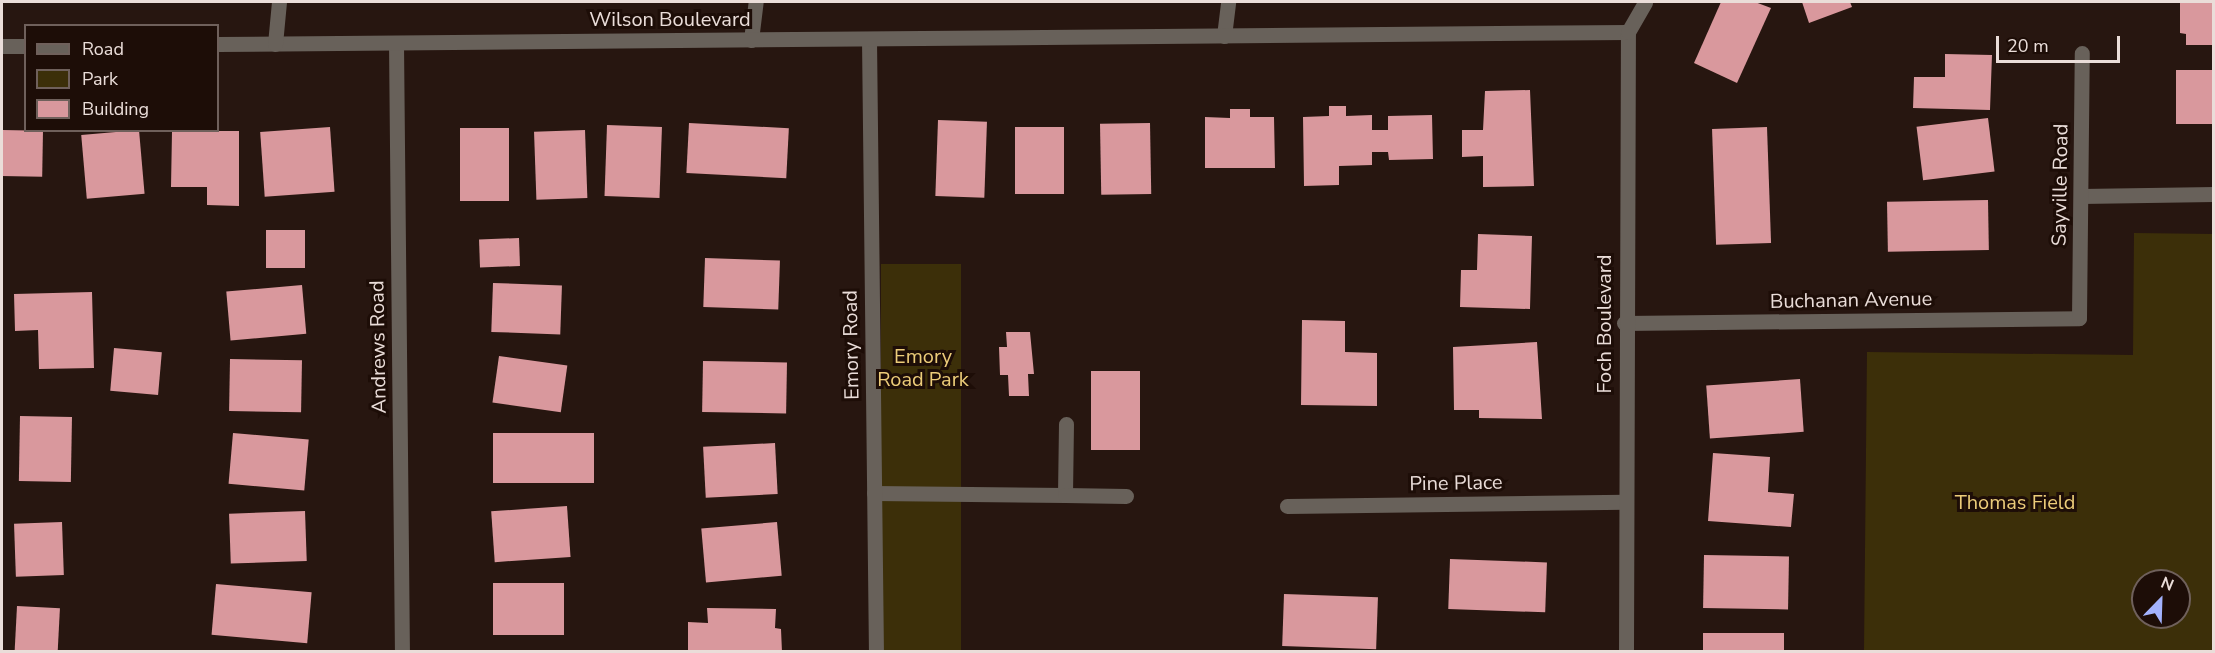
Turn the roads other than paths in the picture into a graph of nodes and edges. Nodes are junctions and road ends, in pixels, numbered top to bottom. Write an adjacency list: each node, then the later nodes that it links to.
1 (279, 2): 11 (street)
2 (756, 2): 8 (street)
3 (1228, 2): 6 (street)
4 (1645, 2): 5 (street, Foch Boulevard)
5 (1628, 32): 6 (street, Wilson Boulevard); 18 (street, Foch Boulevard)
6 (1224, 36): 7 (street, Wilson Boulevard)
7 (869, 39): 8 (street, Wilson Boulevard); 20 (street, Emory Road)
8 (751, 40): 9 (street, Wilson Boulevard)
9 (396, 43): 11 (street, Wilson Boulevard); 25 (street, Andrews Road)
10 (219, 44): 11 (street, Wilson Boulevard)
11 (275, 44)
12 (2, 46): 13 (street)
13 (24, 46)
14 (2082, 53): 16 (street, Sayville Road)
15 (2214, 194): 16 (street)
16 (2080, 196): 17 (street, Sayville Road)
17 (2079, 318): 18 (street, Buchanan Avenue)
18 (1624, 323): 23 (street, Foch Boulevard)
19 (1066, 424): 21 (street)
20 (874, 493): 21 (street); 26 (street, Emory Road)
21 (1065, 495): 22 (street)
22 (1126, 496)
23 (1625, 502): 24 (street, Pine Place); 27 (street, Foch Boulevard)
24 (1287, 506)
25 (402, 651)
26 (876, 651)
27 (1626, 651)

